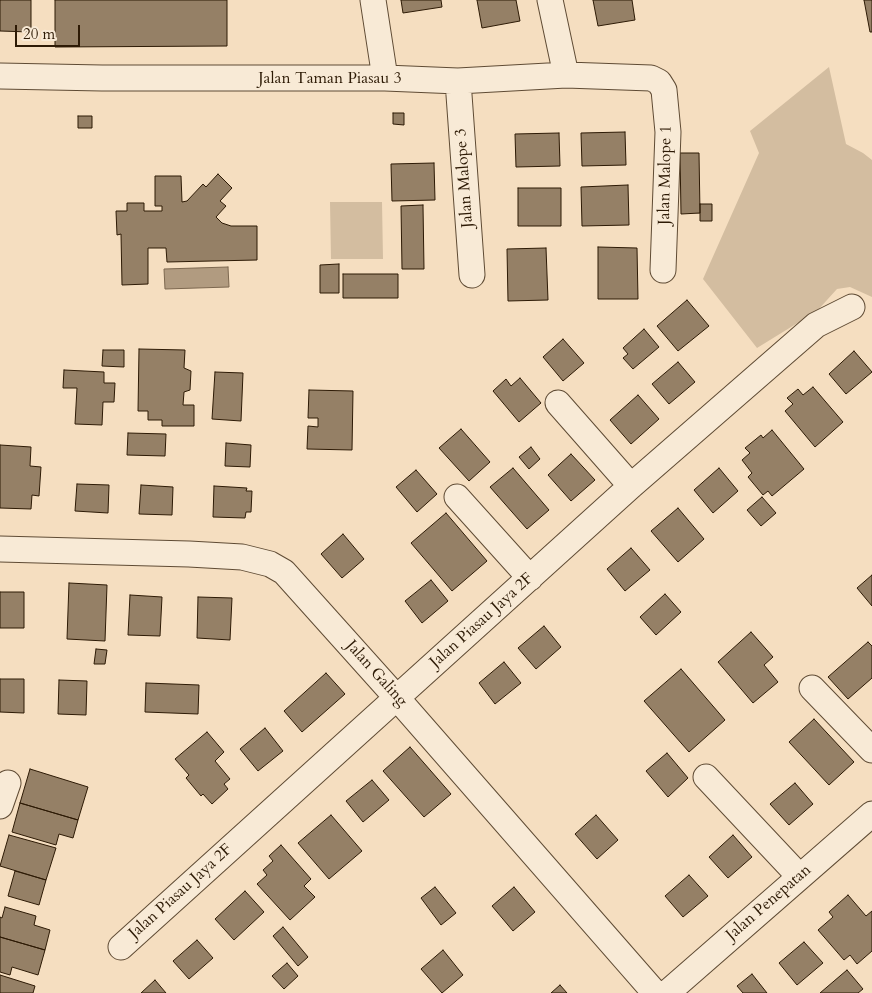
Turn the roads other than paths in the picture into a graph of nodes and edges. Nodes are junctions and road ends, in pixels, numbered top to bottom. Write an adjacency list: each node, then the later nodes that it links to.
1 (373, 0): 5 (street)
2 (550, 0): 3 (street)
3 (566, 75): 6 (street, Jalan Taman Piasau 3); 7 (street, Jalan Taman Piasau 3)
4 (0, 76): 5 (street, Jalan Taman Piasau 3)
5 (385, 78): 6 (street, Jalan Taman Piasau 3)
6 (458, 81): 9 (street, Jalan Malope 3)
7 (659, 82): 8 (street, Jalan Malope 1)
8 (663, 270)
9 (472, 275)
10 (852, 307): 12 (street, Jalan Piasau Jaya 2F)
11 (558, 403): 12 (street)
12 (632, 486): 15 (street, Jalan Piasau Jaya 2F)
13 (456, 497): 15 (street)
14 (0, 549): 17 (street, Jalan Galing)
15 (530, 578): 17 (street, Jalan Piasau Jaya 2F)
16 (812, 688): 18 (street)
17 (397, 698): 22 (street, Jalan Piasau Jaya 2F); 23 (street, Jalan Galing)
18 (872, 750)
19 (706, 777): 21 (street)
20 (872, 814): 21 (street, Jalan Penepatan)
21 (800, 877): 24 (street, Jalan Penepatan)
22 (121, 947)
23 (655, 993)
24 (667, 993)

